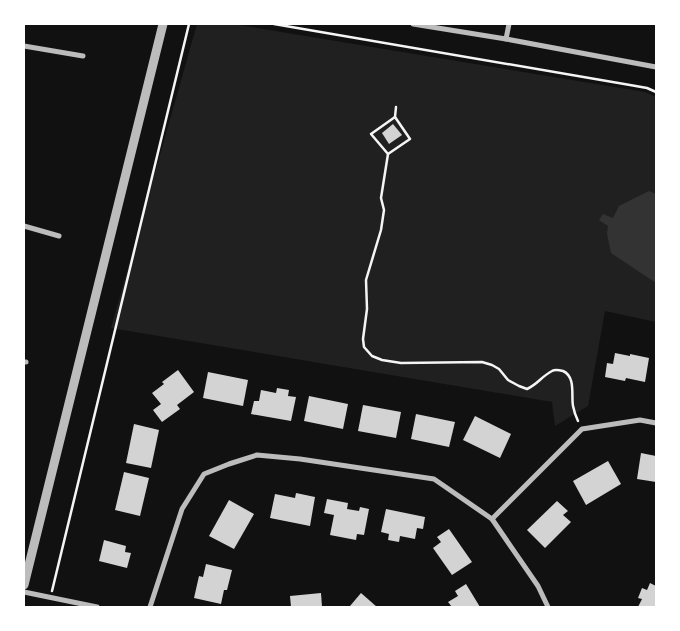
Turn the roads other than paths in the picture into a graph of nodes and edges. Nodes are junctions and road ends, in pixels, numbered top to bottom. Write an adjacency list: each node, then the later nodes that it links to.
1 (162, 24): 12 (street)
2 (413, 24): 4 (street)
3 (509, 24): 4 (street)
4 (506, 39): 7 (street)
5 (24, 46): 6 (street)
6 (83, 56)
7 (656, 66)
8 (24, 226): 9 (street)
9 (59, 236)
10 (656, 423): 11 (street)
11 (492, 519): 15 (street); 16 (street)
12 (24, 585)
13 (24, 592): 14 (street)
14 (97, 607)
15 (150, 607)
16 (548, 607)

